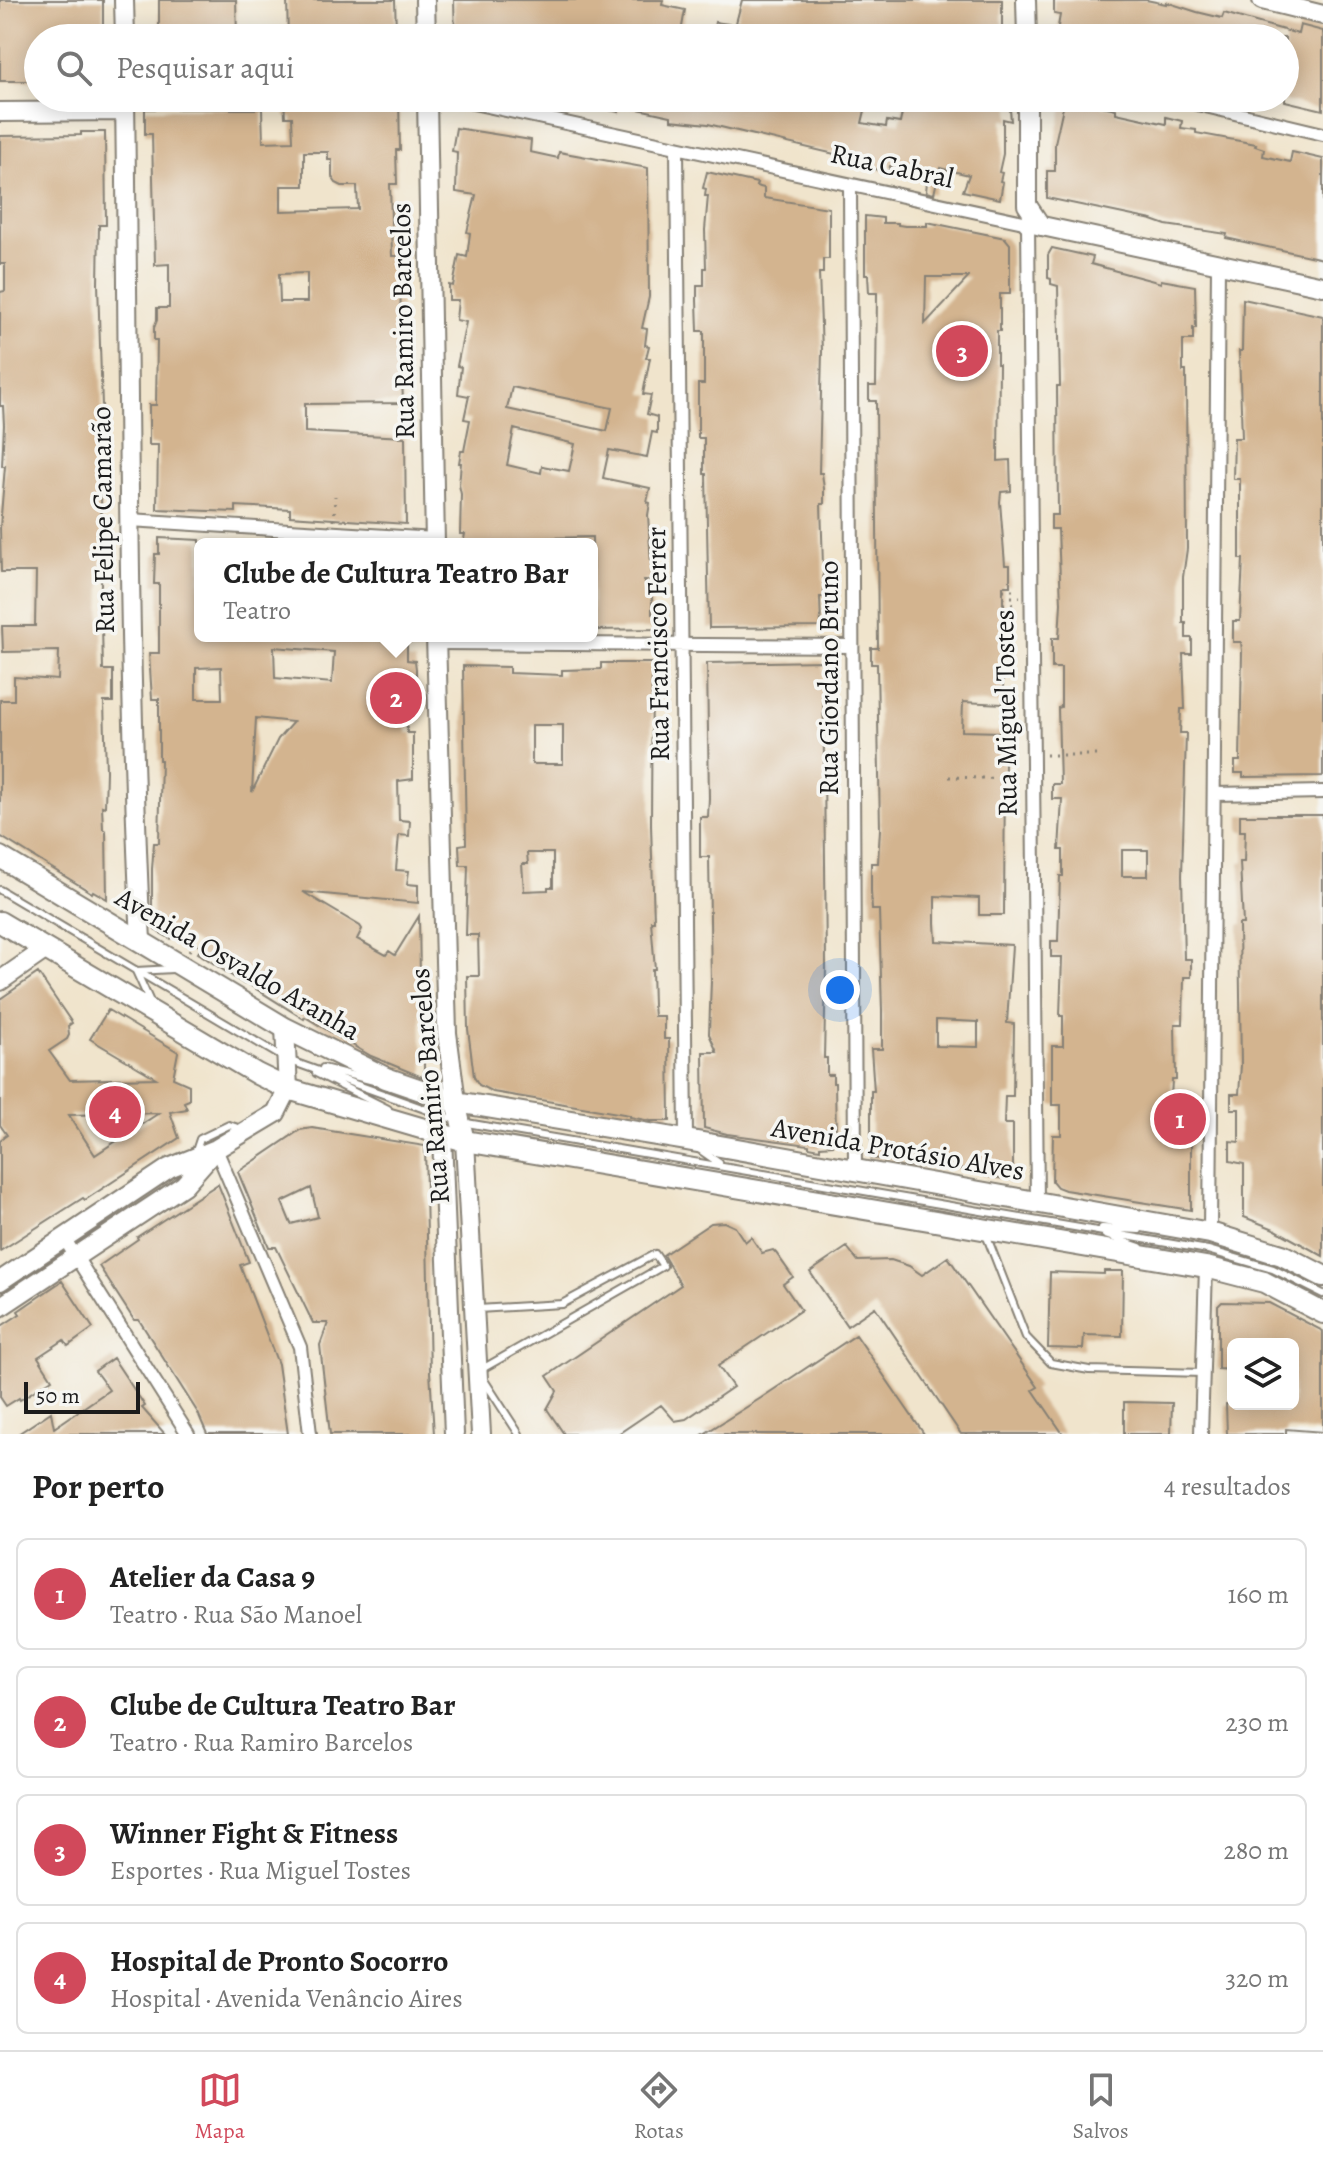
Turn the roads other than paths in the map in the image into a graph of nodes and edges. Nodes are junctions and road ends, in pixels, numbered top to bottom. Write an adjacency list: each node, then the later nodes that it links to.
1 (124, 0): 6 (street)
2 (425, 0): 7 (street)
3 (1026, 0): 8 (street)
4 (1262, 0): 5 (street)
5 (1323, 15)
6 (125, 24)
7 (426, 24)
8 (1027, 24)
9 (24, 110): 10 (street)
10 (0, 112)
11 (125, 112): 22 (street, Rua Felipe Camarão)
12 (427, 112): 24 (street, Rua Ramiro Barcelos)
13 (515, 112): 17 (street, Rua Cabral)
14 (1027, 112): 19 (street, Rua Miguel Tostes)
15 (1231, 112): 16 (street)
16 (1323, 134)
17 (677, 147): 18 (street, Rua Cabral); 27 (street, Rua Francisco Ferrer)
18 (850, 185): 19 (street, Rua Cabral); 28 (street, Rua Giordano Bruno)
19 (1028, 219): 20 (street, Rua Cabral); 52 (street, Rua Miguel Tostes)
20 (1218, 264): 21 (street, Rua Cabral); 30 (street)
21 (1323, 286)
22 (130, 520): 23 (street); 34 (street, Rua Felipe Camarão)
23 (397, 538)
24 (435, 538)
25 (436, 642): 43 (street, Rua Ramiro Barcelos)
26 (535, 642): 27 (street)
27 (683, 645): 28 (street); 46 (street, Rua Francisco Ferrer)
28 (852, 646): 50 (street, Rua Giordano Bruno)
29 (1323, 792): 30 (street)
30 (1215, 794): 55 (street)
31 (0, 857): 34 (main road, Avenida Osvaldo Aranha)
32 (0, 890): 37 (lane)
33 (3, 928): 35 (main road)
34 (141, 941): 36 (main road, Avenida Osvaldo Aranha)
35 (46, 949): 38 (street); 39 (main road)
36 (187, 968): 37 (lane); 40 (main road, Avenida Osvaldo Aranha)
37 (136, 971): 39 (lane); 41 (lane)
38 (0, 981)
39 (156, 1014): 42 (main road)
40 (285, 1028): 41 (street); 43 (main road, Avenida Osvaldo Aranha)
41 (288, 1060): 42 (street); 43 (lane); 43 (lane); 45 (lane)
42 (288, 1089): 44 (street); 45 (main road)
43 (461, 1122): 45 (main road); 46 (main road, Avenida Protásio Alves); 49 (lane); 51 (main road); 63 (street, Rua Ramiro Barcelos)
44 (245, 1131): 47 (street); 48 (lane)
45 (442, 1136): 69 (street, Rua Ramiro Barcelos)
46 (686, 1140): 49 (lane); 50 (main road, Avenida Protásio Alves)
47 (216, 1149): 48 (street); 57 (street); 68 (street)
48 (194, 1158): 56 (street)
49 (722, 1165): 51 (lane); 53 (lane)
50 (855, 1170): 52 (main road, Avenida Protásio Alves)
51 (683, 1178): 54 (main road)
52 (1037, 1202): 55 (main road, Avenida Protásio Alves)
53 (1079, 1227): 55 (lane); 58 (lane); 61 (lane)
54 (984, 1229): 58 (main road); 66 (lane)
55 (1210, 1233): 59 (main road, Avenida Protásio Alves)
56 (64, 1238): 57 (street); 60 (street)
57 (76, 1256): 62 (street); 67 (street)
58 (1206, 1267): 64 (main road); 66 (street)
59 (1323, 1276)
60 (0, 1281)
61 (1323, 1294)
62 (0, 1307)
63 (475, 1310): 65 (street, Rua Ramiro Barcelos); 65 (lane)
64 (1323, 1313)
65 (478, 1371): 70 (street, Rua Ramiro Barcelos); 71 (lane)
66 (1203, 1373): 72 (street)
67 (188, 1434)
68 (310, 1434)
69 (454, 1434)
70 (481, 1434)
71 (519, 1434)
72 (1201, 1434)

